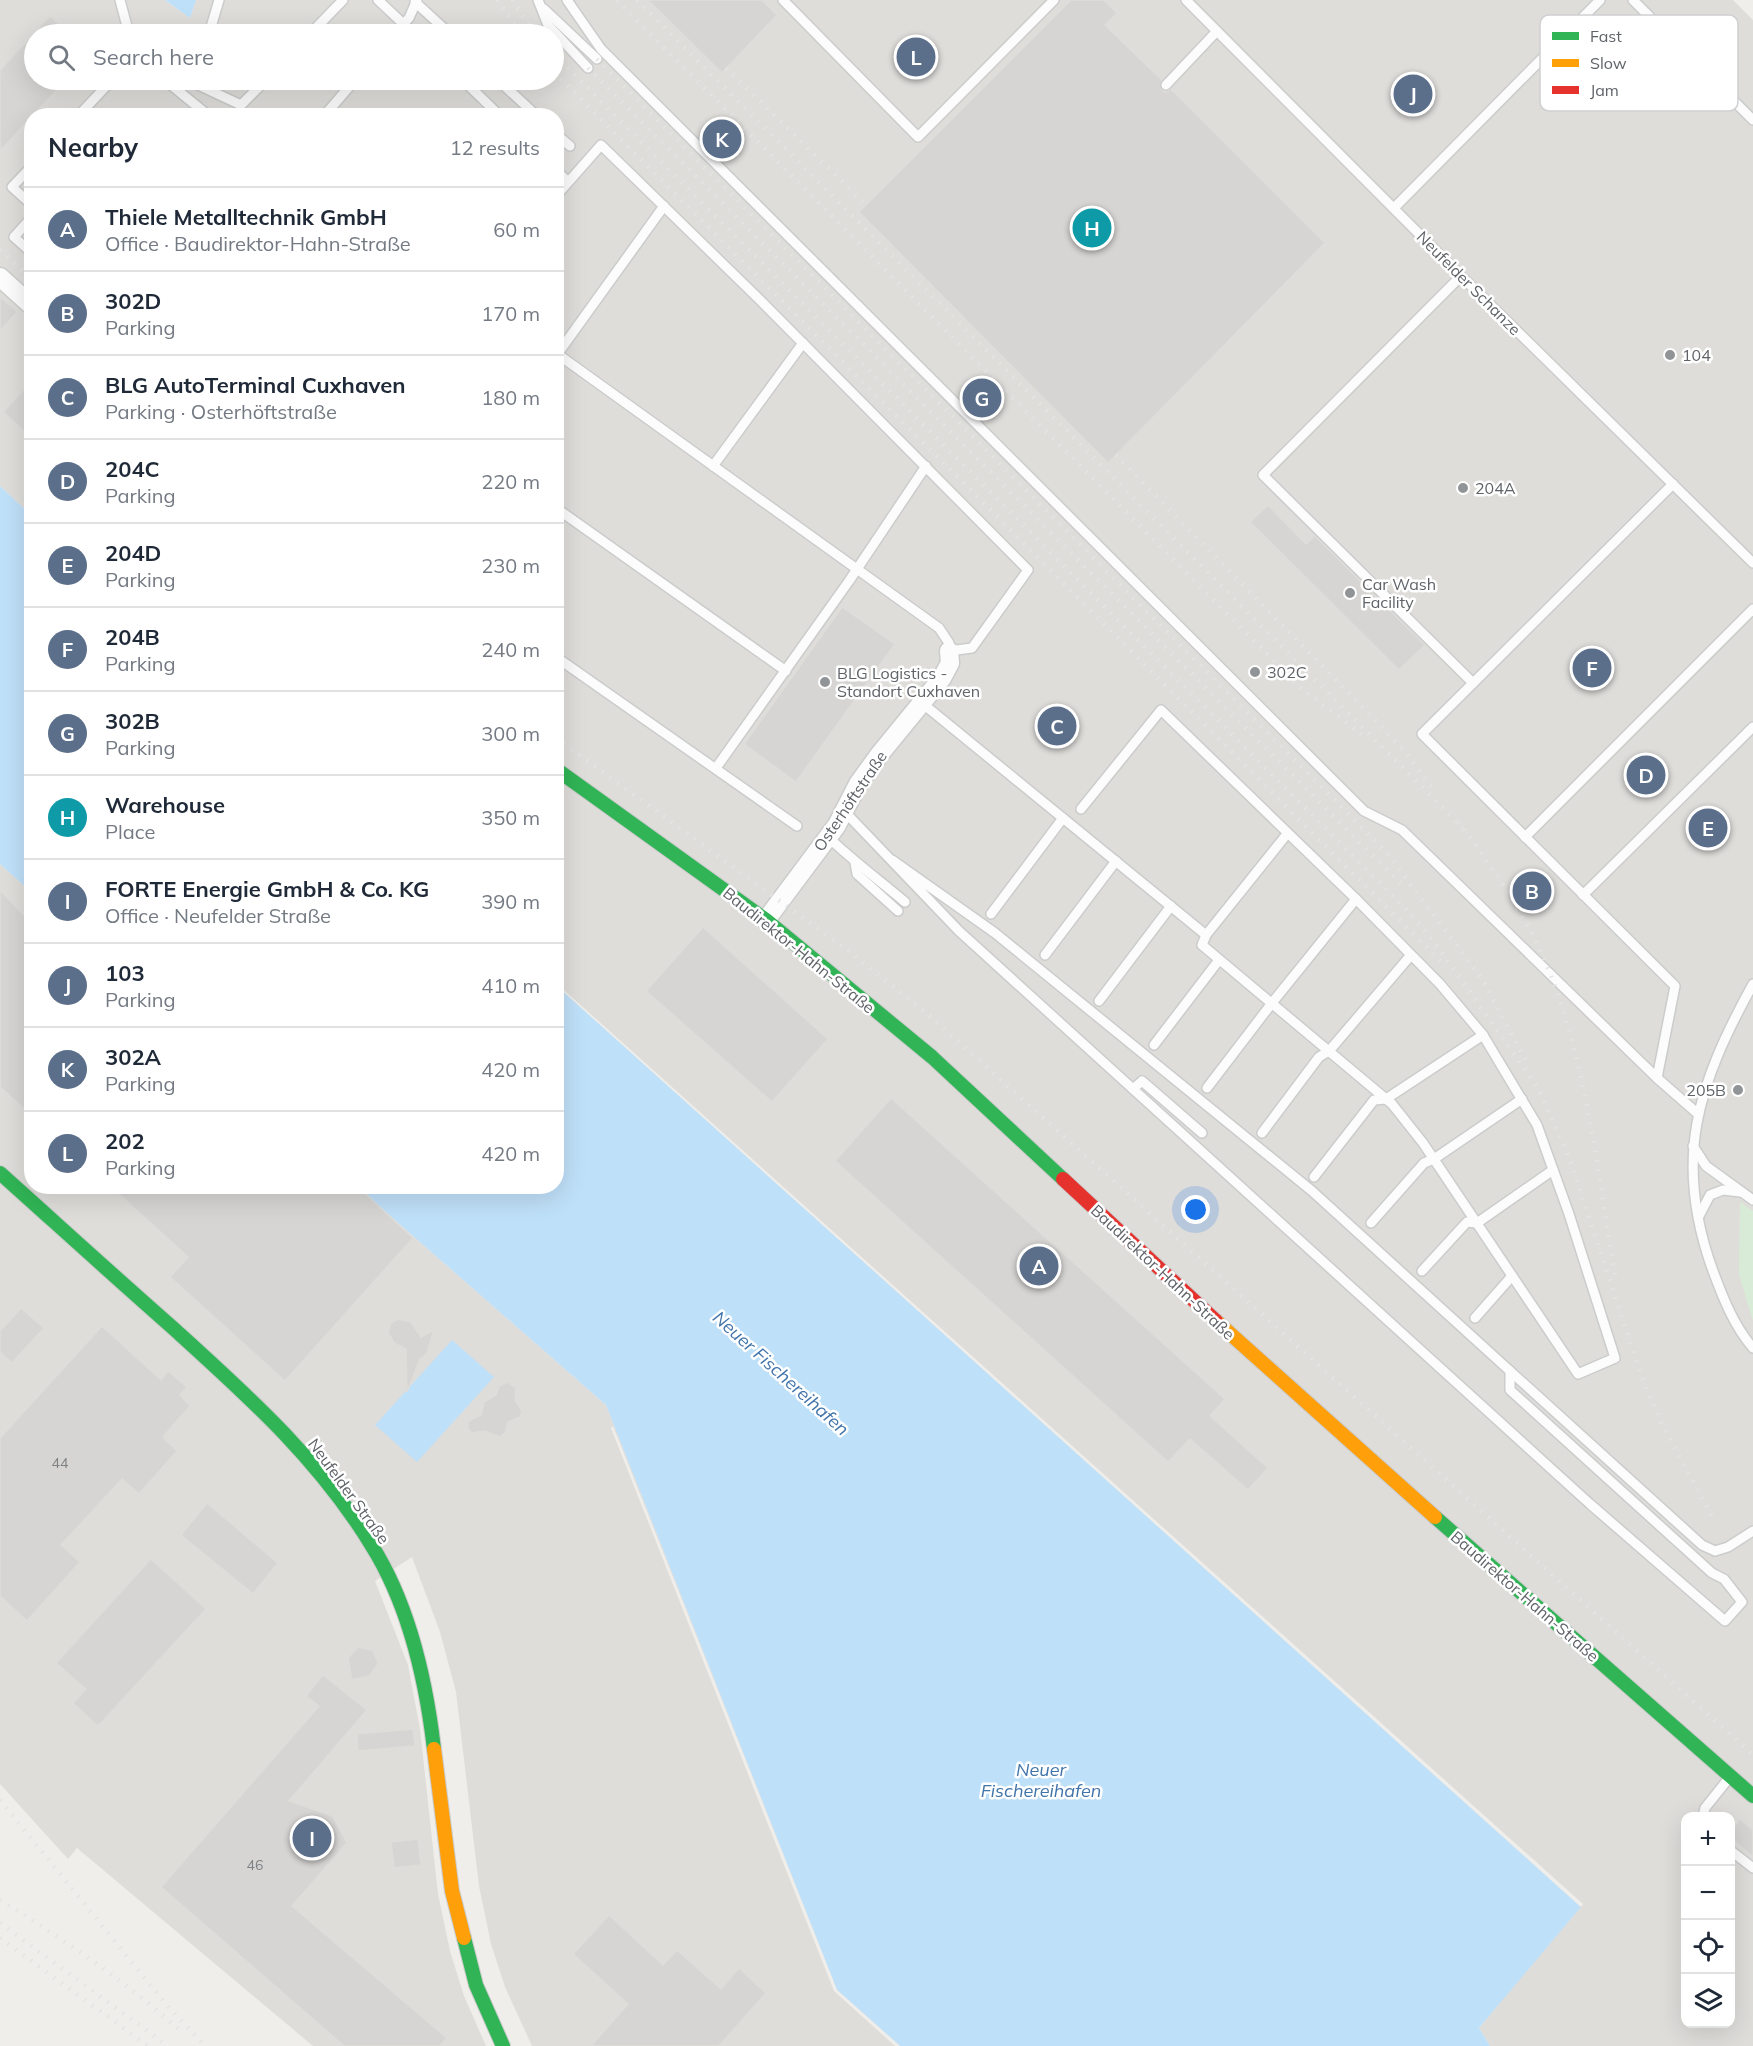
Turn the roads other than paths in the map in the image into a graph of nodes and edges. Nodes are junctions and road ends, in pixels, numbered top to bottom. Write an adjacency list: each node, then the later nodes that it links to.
1 (120, 0): 16 (lane)
2 (219, 0): 17 (lane)
3 (343, 0): 18 (lane)
4 (378, 0): 19 (lane)
5 (538, 0): 13 (lane)
6 (567, 0): 106 (lane)
7 (783, 0): 8 (lane)
8 (1054, 0)
9 (1186, 0): 25 (lane, Neufelder Schanze)
10 (1600, 0): 14 (lane)
11 (1633, 0): 15 (lane)
12 (416, 1): 20 (lane); 21 (lane)
13 (543, 9): 22 (lane); 23 (lane)
14 (1585, 15)
15 (1648, 15)
16 (126, 24)
17 (211, 24)
18 (320, 24)
19 (401, 24)
20 (403, 24)
21 (440, 24)
22 (548, 24)
23 (559, 24)
24 (564, 28): 27 (lane)
25 (1217, 31): 30 (lane); 55 (lane, Neufelder Schanze)
26 (564, 42): 29 (lane)
27 (597, 59)
28 (1540, 61): 55 (lane)
29 (588, 68)
30 (1166, 85)
31 (102, 90): 41 (lane)
32 (178, 90): 39 (lane)
33 (192, 90): 39 (lane)
34 (212, 90): 35 (lane)
35 (256, 90)
36 (346, 90): 43 (lane)
37 (473, 90): 44 (lane)
38 (509, 90): 45 (lane)
39 (189, 99): 42 (lane)
40 (1738, 105): 46 (lane)
41 (85, 108)
42 (200, 108)
43 (331, 108)
44 (492, 108)
45 (528, 108)
46 (1753, 120)
47 (564, 141): 48 (lane)
48 (570, 146)
49 (24, 174): 53 (lane)
50 (564, 178): 51 (lane)
51 (567, 181): 52 (lane); 54 (lane)
52 (564, 185)
53 (24, 198)
54 (663, 206): 61 (lane); 62 (lane)
55 (1394, 208): 58 (lane, Neufelder Schanze)
56 (24, 226): 57 (lane)
57 (24, 246)
58 (1461, 276): 66 (lane, Neufelder Schanze); 74 (lane)
59 (0, 278): 60 (street)
60 (24, 299)
61 (803, 343): 64 (lane); 65 (lane)
62 (564, 345)
63 (564, 360): 64 (lane)
64 (713, 466): 69 (lane)
65 (926, 466): 69 (lane); 71 (lane)
66 (1672, 484): 68 (lane, Neufelder Schanze); 74 (lane)
67 (564, 514): 73 (lane)
68 (1753, 563)
69 (856, 568): 71 (lane); 73 (lane)
70 (1753, 609): 85 (lane)
71 (949, 651): 75 (street, Osterhöftstraße)
72 (564, 663): 77 (lane)
73 (786, 671): 77 (lane)
74 (1473, 683): 85 (lane)
75 (922, 703): 80 (street, Osterhöftstraße); 81 (lane)
76 (1753, 727): 89 (lane)
77 (716, 768): 82 (lane)
78 (564, 775): 95 (street, Baudirektor-Hahn-Straße)
79 (1081, 809): 83 (lane)
80 (844, 811): 84 (street, Osterhöftstraße); 86 (lane)
81 (1063, 818): 87 (lane); 94 (lane)
82 (797, 826)
83 (1287, 834): 90 (lane); 96 (lane)
84 (828, 837): 88 (lane); 95 (street, Osterhöftstraße)
85 (1525, 837): 89 (lane)
86 (892, 860): 108 (lane); 128 (lane)
87 (1116, 861): 92 (lane); 98 (lane)
88 (855, 863): 91 (lane); 93 (lane)
89 (1583, 895): 106 (lane)
90 (1356, 899): 97 (lane); 102 (lane)
91 (905, 902)
92 (1171, 906): 96 (lane); 101 (lane)
93 (898, 911)
94 (991, 914)
95 (766, 920): 130 (street, Baudirektor-Hahn-Straße)
96 (1206, 935): 99 (lane)
97 (1411, 955): 103 (lane); 105 (lane)
98 (1045, 956)
99 (1219, 960): 102 (lane); 104 (lane)
100 (1753, 984): 111 (lane)
101 (1099, 1001)
102 (1272, 1003): 105 (lane); 107 (lane)
103 (1483, 1035): 109 (lane); 110 (lane)
104 (1154, 1045)
105 (1329, 1051): 109 (lane); 113 (lane)
106 (1657, 1078): 111 (lane)
107 (1208, 1088)
108 (1133, 1089): 112 (lane); 128 (lane)
109 (1386, 1099): 115 (lane); 118 (lane)
110 (1522, 1099): 115 (lane); 116 (lane)
111 (1697, 1113): 114 (lane)
112 (1202, 1133)
113 (1262, 1133)
114 (1692, 1145): 119 (lane); 121 (lane)
115 (1434, 1159): 122 (lane); 123 (lane)
116 (1553, 1170): 123 (lane); 125 (lane)
117 (0, 1173): 135 (street, Neufelder Straße)
118 (1314, 1177)
119 (1742, 1192): 120 (lane); 121 (lane)
120 (1753, 1200)
121 (1698, 1220): 127 (lane)
122 (1371, 1223)
123 (1477, 1223): 124 (lane); 125 (lane)
124 (1422, 1271)
125 (1512, 1276): 126 (lane)
126 (1474, 1318)
127 (1753, 1348)
128 (1510, 1371): 129 (lane)
129 (1753, 1530)
130 (1730, 1776): 131 (street, Baudirektor-Hahn-Straße); 132 (lane)
131 (1753, 1796)
132 (1704, 1812)
133 (1735, 1853): 134 (lane)
134 (1753, 1868)
135 (503, 2046)

